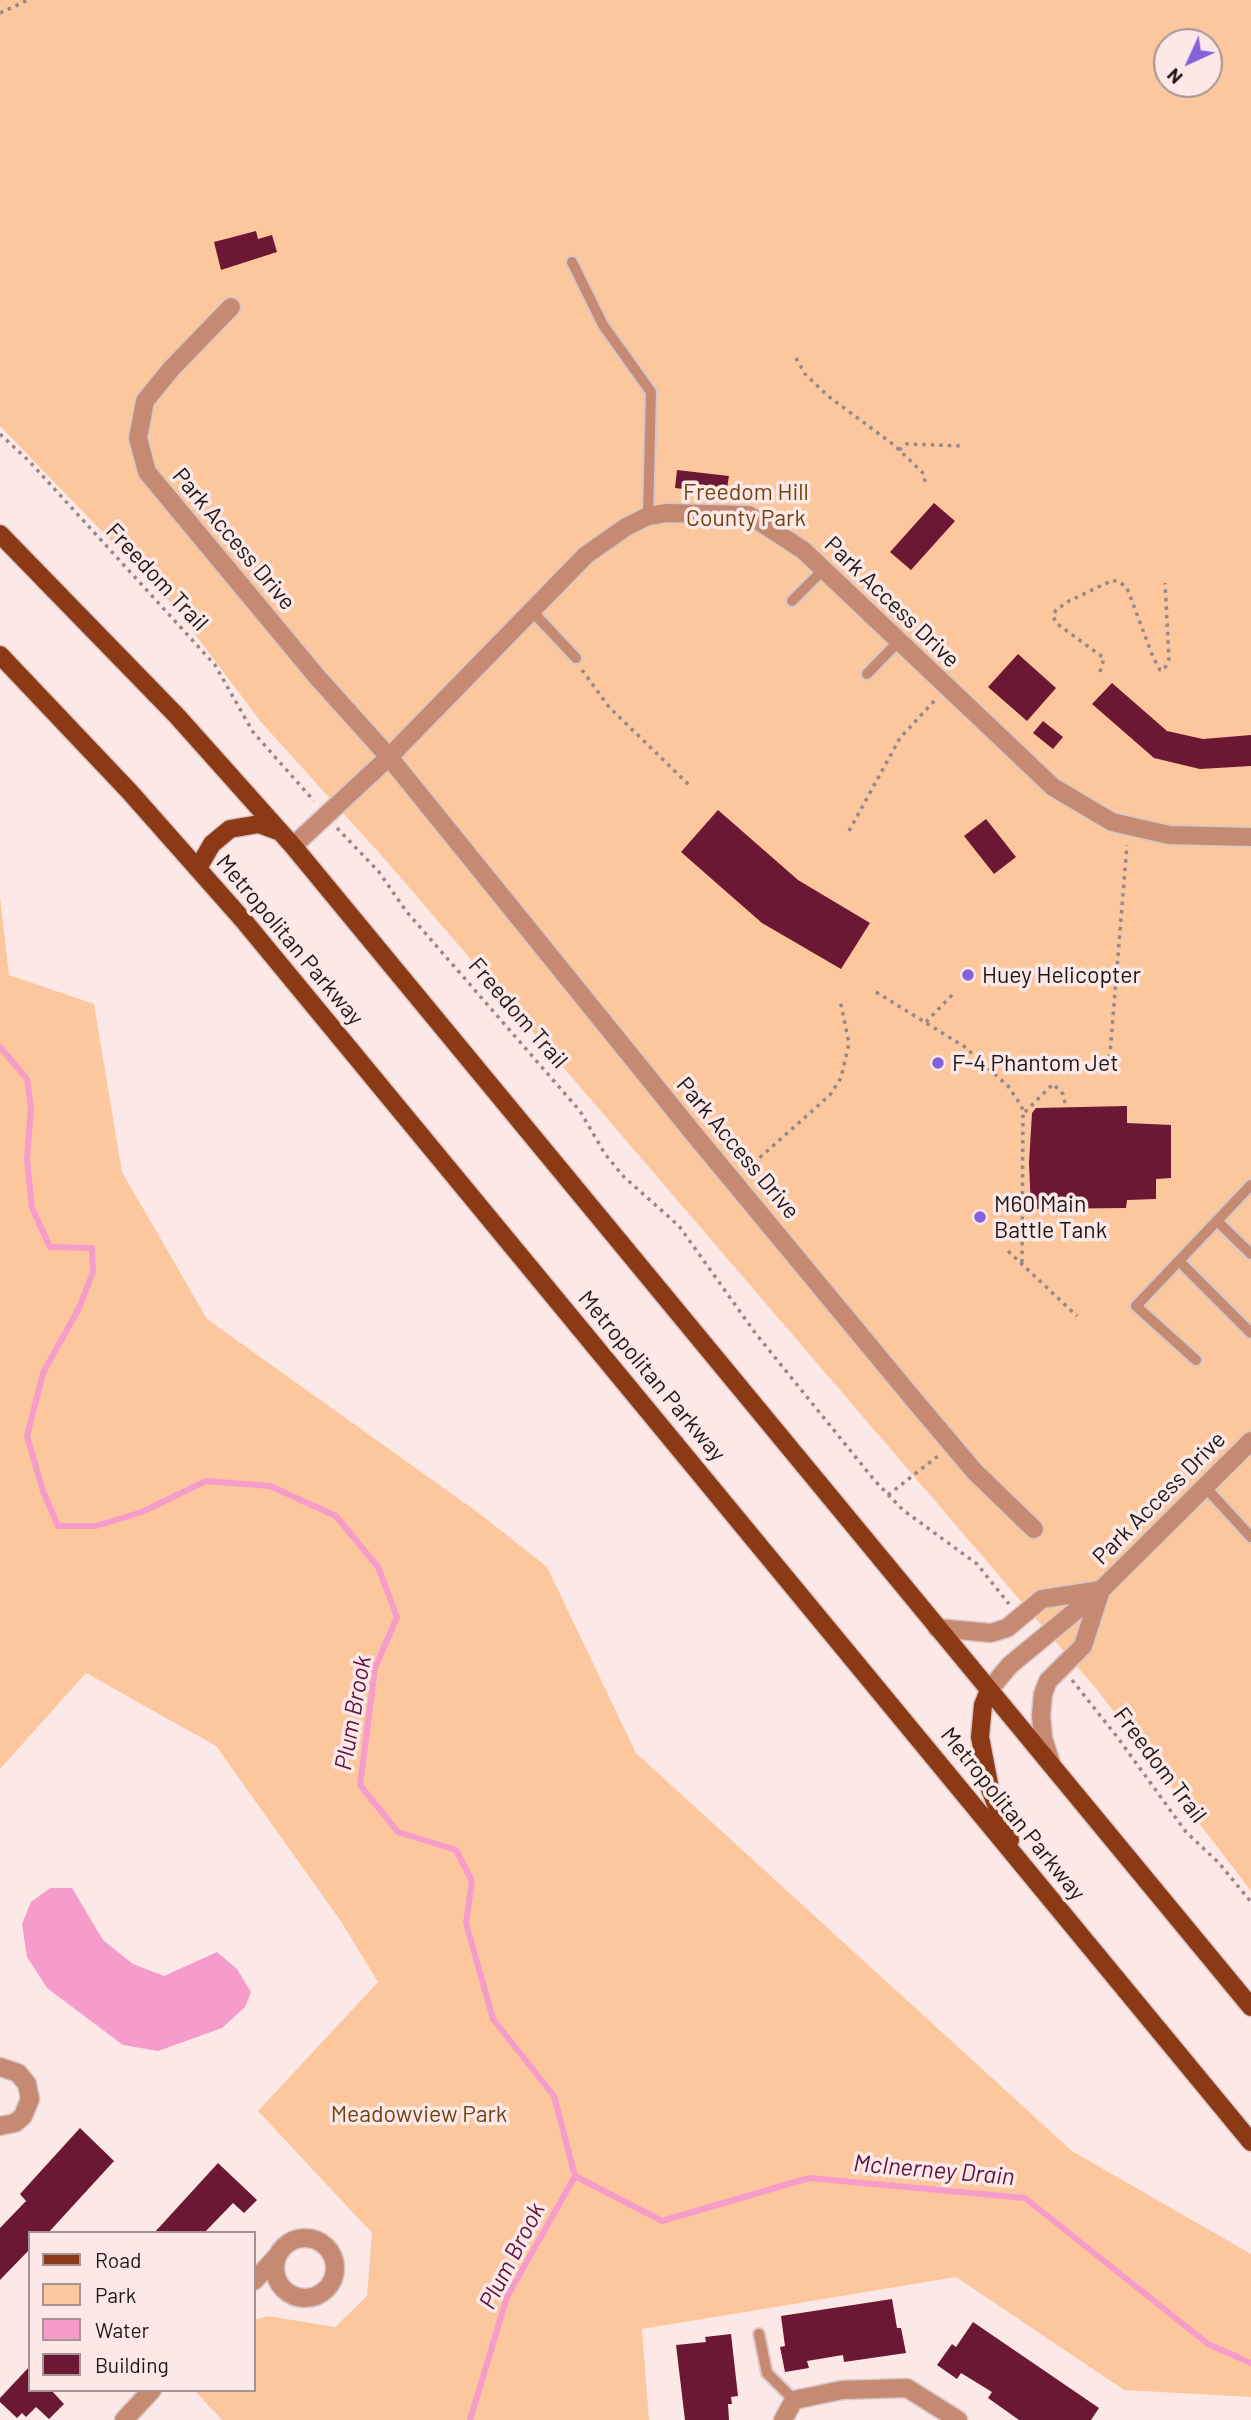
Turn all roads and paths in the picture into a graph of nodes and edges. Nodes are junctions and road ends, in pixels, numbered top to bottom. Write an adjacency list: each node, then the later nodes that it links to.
1 (28, 0): 2 (path)
2 (0, 13)
3 (572, 262): 10 (lane)
4 (231, 307): 22 (street, Park Access Drive)
5 (796, 358): 8 (path)
6 (0, 434): 24 (path, Freedom Trail)
7 (964, 446): 8 (path)
8 (899, 450): 9 (path)
9 (925, 482)
10 (648, 516): 12 (street, Park Access Drive); 15 (street, Park Access Drive)
11 (0, 534): 28 (main road)
12 (823, 570): 14 (lane); 16 (street, Park Access Drive)
13 (1165, 583): 19 (path)
14 (792, 601)
15 (530, 609): 18 (lane); 22 (street, Park Access Drive)
16 (898, 642): 20 (lane); 21 (street, Park Access Drive)
17 (0, 656): 29 (main road, Metropolitan Parkway)
18 (576, 658): 23 (path)
19 (1100, 672)
20 (867, 674)
21 (946, 689): 25 (path); 27 (street, Park Access Drive)
22 (389, 757): 24 (street, Park Access Drive); 37 (street, Park Access Drive)
23 (691, 786)
24 (327, 816): 28 (street, Park Access Drive); 50 (path, Freedom Trail)
25 (849, 831)
26 (1128, 837): 34 (path)
27 (1251, 837)
28 (287, 839): 29 (main road); 55 (main road)
29 (198, 868): 59 (main road, Metropolitan Parkway)
30 (876, 992): 33 (path)
31 (955, 992): 33 (path)
32 (840, 1000): 37 (path)
33 (926, 1023): 36 (path)
34 (1109, 1066)
35 (1066, 1107): 36 (path)
36 (1023, 1114): 43 (path)
37 (732, 1180): 48 (street, Park Access Drive)
38 (1251, 1185): 39 (lane)
39 (1217, 1221): 41 (lane); 42 (lane)
40 (1008, 1251): 43 (path)
41 (1251, 1254)
42 (1179, 1261): 45 (lane); 46 (lane)
43 (1022, 1264): 44 (path)
44 (1077, 1316)
45 (1251, 1333)
46 (1196, 1360)
47 (1251, 1441): 49 (street, Park Access Drive)
48 (953, 1446): 50 (path); 51 (street, Park Access Drive)
49 (1206, 1488): 52 (lane); 53 (street, Park Access Drive)
50 (888, 1495): 54 (path, Freedom Trail)
51 (1034, 1529)
52 (1251, 1537)
53 (1101, 1590): 55 (street); 57 (street, Park Access Drive); 58 (street, Park Access Drive)
54 (1012, 1608)
55 (937, 1628): 57 (main road)
56 (1071, 1679): 60 (path, Freedom Trail)
57 (989, 1690): 58 (main road); 59 (main road)
58 (1051, 1765): 61 (main road)
59 (1016, 1856): 65 (main road, Metropolitan Parkway)
60 (1251, 1902)
61 (1251, 2007)
62 (0, 2067): 63 (street)
63 (7, 2124): 64 (street)
64 (0, 2137)
65 (1251, 2142)
66 (280, 2252): 67 (street); 69 (street); 69 (street)
67 (256, 2279)
68 (256, 2288): 69 (street)
69 (285, 2289)
70 (759, 2334): 72 (lane)
71 (150, 2392): 73 (street)
72 (794, 2400): 74 (street); 75 (street)
73 (124, 2420)
74 (783, 2420)
75 (958, 2420)

